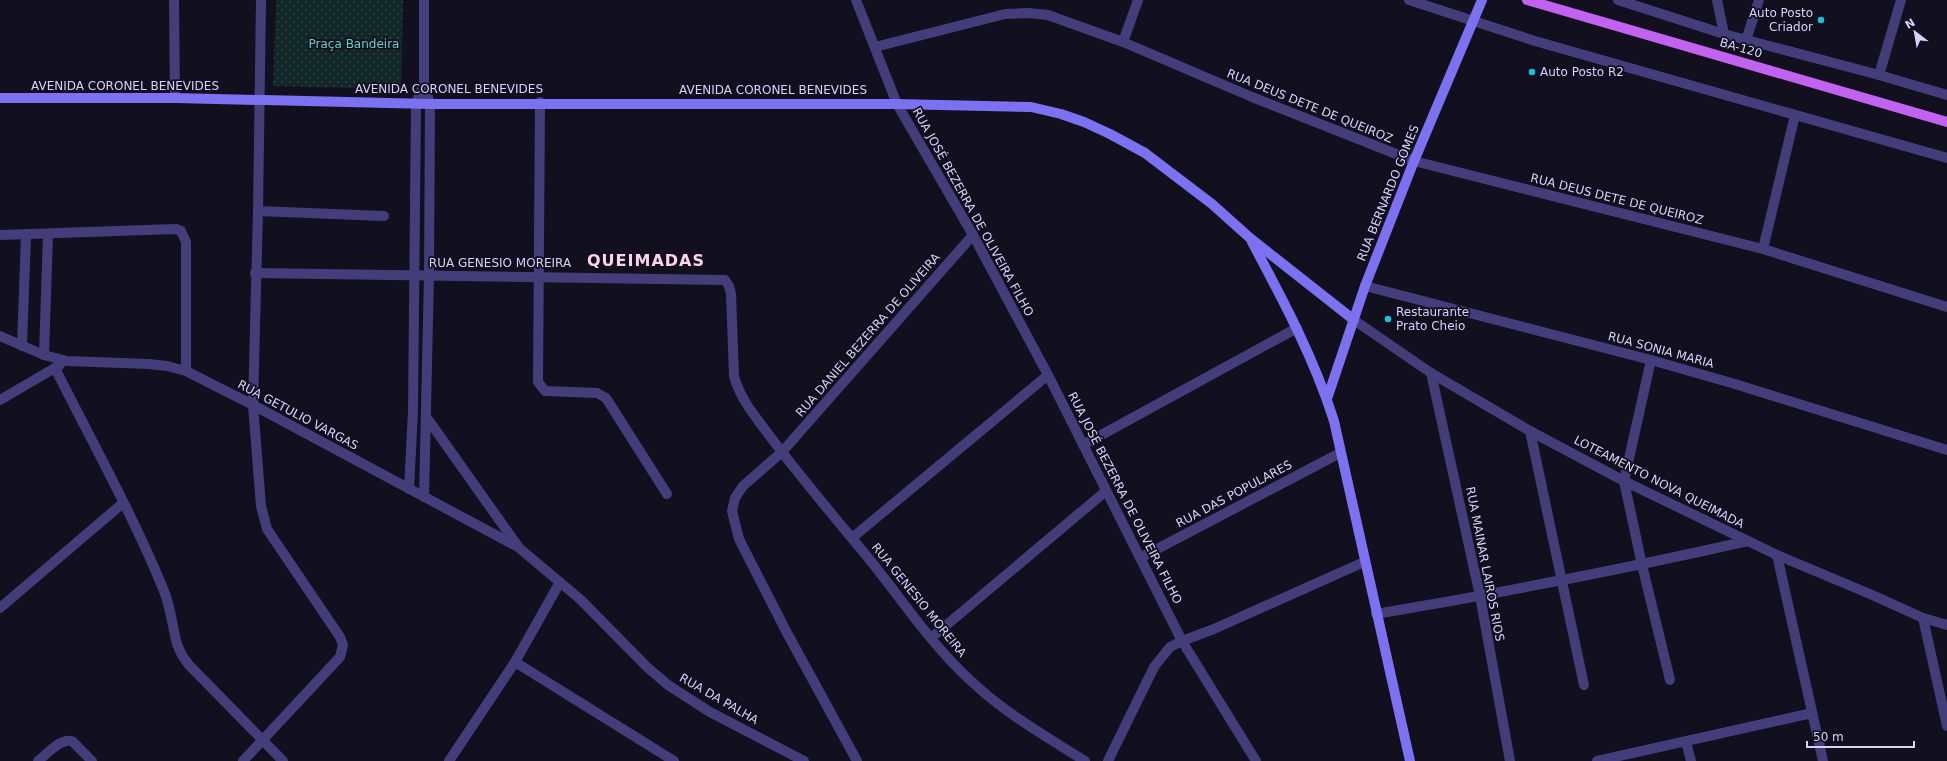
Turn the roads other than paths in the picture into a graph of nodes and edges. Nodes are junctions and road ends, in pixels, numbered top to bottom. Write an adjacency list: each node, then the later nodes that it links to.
1 (174, 0): 22 (street)
2 (261, 0): 23 (street)
3 (424, 0): 19 (street)
4 (856, 0): 17 (street)
5 (1138, 0): 16 (street)
6 (1408, 0): 13 (street)
7 (1482, 0): 13 (main road, RUA BERNARDO GOMES)
8 (1527, 0): 29 (main road, BA-120 / BA-120)
9 (1618, 0): 14 (street)
10 (1717, 0): 14 (street)
11 (1759, 0): 15 (street)
12 (1901, 0): 18 (street)
13 (1473, 20): 28 (street); 31 (main road, RUA BERNARDO GOMES)
14 (1724, 34): 15 (street)
15 (1746, 40): 18 (street)
16 (1123, 42): 17 (street, RUA DEUS DETE DE QUEIROZ); 31 (street, RUA DEUS DETE DE QUEIROZ)
17 (875, 47): 27 (street)
18 (1879, 75): 20 (street)
19 (424, 84): 25 (street); 26 (street)
20 (1947, 95)
21 (0, 98): 22 (main road, AVENIDA CORONEL BENEVIDES)
22 (175, 98): 23 (main road, AVENIDA CORONEL BENEVIDES)
23 (259, 100): 25 (main road, AVENIDA CORONEL BENEVIDES); 32 (street)
24 (540, 102): 26 (main road, AVENIDA CORONEL BENEVIDES); 27 (main road, AVENIDA CORONEL BENEVIDES); 43 (street)
25 (416, 103): 26 (main road, AVENIDA CORONEL BENEVIDES); 41 (street)
26 (430, 104): 42 (street)
27 (897, 104): 37 (street, RUA JOSÉ BEZERRA DE OLIVEIRA FILHO); 38 (main road, RUA JOSÉ BEZERRA DE OLIVEIRA FILHO)
28 (1795, 115): 30 (street); 39 (street)
29 (1947, 122)
30 (1947, 158)
31 (1414, 161): 39 (street, RUA DEUS DETE DE QUEIROZ); 44 (main road, RUA BERNARDO GOMES)
32 (258, 210): 33 (street); 40 (street)
33 (384, 216)
34 (48, 234): 36 (street); 50 (street); 54 (street)
35 (0, 235): 36 (street)
36 (26, 235): 49 (street)
37 (973, 235): 56 (street, RUA JOSÉ BEZERRA DE OLIVEIRA FILHO); 64 (street, RUA DANIEL BEZERRA DE OLIVEIRA)
38 (1250, 238): 46 (main road, RUA JOSÉ BEZERRA DE OLIVEIRA FILHO); 47 (main road, RUA JOSÉ BEZERRA DE OLIVEIRA FILHO)
39 (1763, 249): 45 (street, RUA DEUS DETE DE QUEIROZ)
40 (255, 273): 41 (street, RUA GENESIO MOREIRA); 59 (street)
41 (415, 276): 42 (street, RUA GENESIO MOREIRA); 67 (street)
42 (430, 276): 43 (street, RUA GENESIO MOREIRA); 60 (street)
43 (539, 276): 64 (street, RUA GENESIO MOREIRA); 69 (street)
44 (1365, 286): 46 (main road, RUA BERNARDO GOMES); 51 (street, RUA SONIA MARIA)
45 (1947, 307)
46 (1354, 320): 55 (street, LOTEAMENTO NOVA QUEIMADA); 57 (main road, RUA BERNARDO GOMES)
47 (1297, 328): 57 (main road, RUA JOSÉ BEZERRA DE OLIVEIRA FILHO); 62 (street)
48 (0, 336): 49 (street, RUA GETULIO VARGAS)
49 (22, 346): 50 (street, RUA GETULIO VARGAS)
50 (44, 356): 52 (street, RUA GETULIO VARGAS)
51 (1651, 360): 63 (street, RUA SONIA MARIA); 66 (street)
52 (67, 361): 53 (street); 54 (street, RUA GETULIO VARGAS)
53 (55, 368): 58 (street); 71 (street)
54 (186, 371): 59 (street, RUA GETULIO VARGAS)
55 (1431, 373): 61 (street, LOTEAMENTO NOVA QUEIMADA); 81 (street, RUA MAINAR LAIROS RIOS)
56 (1048, 374): 62 (street, RUA JOSÉ BEZERRA DE OLIVEIRA FILHO); 72 (street)
57 (1327, 399): 65 (main road, RUA JOSÉ BEZERRA DE OLIVEIRA FILHO)
58 (0, 400)
59 (253, 405): 67 (street, RUA GETULIO VARGAS); 93 (street)
60 (427, 418): 70 (street); 74 (street)
61 (1530, 431): 66 (street, LOTEAMENTO NOVA QUEIMADA); 79 (street)
62 (1083, 445): 68 (street, RUA JOSÉ BEZERRA DE OLIVEIRA FILHO)
63 (1947, 450)
64 (782, 452): 72 (street, RUA GENESIO MOREIRA); 102 (street)
65 (1340, 452): 76 (street, RUA DAS POPULARES); 77 (main road, RUA JOSÉ BEZERRA DE OLIVEIRA FILHO)
66 (1624, 481): 73 (street, LOTEAMENTO NOVA QUEIMADA); 78 (street)
67 (409, 489): 70 (street, RUA GETULIO VARGAS)
68 (1106, 491): 76 (street, RUA JOSÉ BEZERRA DE OLIVEIRA FILHO); 86 (street)
69 (667, 494)
70 (424, 498): 74 (street, RUA GETULIO VARGAS)
71 (123, 503): 82 (street); 93 (street)
72 (852, 538): 86 (street, RUA GENESIO MOREIRA)
73 (1748, 541): 75 (street, LOTEAMENTO NOVA QUEIMADA); 78 (street)
74 (518, 547): 80 (street, RUA GETULIO VARGAS)
75 (1777, 555): 84 (street, LOTEAMENTO NOVA QUEIMADA); 91 (street)
76 (1140, 558): 87 (street, RUA JOSÉ BEZERRA DE OLIVEIRA FILHO)
77 (1364, 562): 83 (main road, RUA JOSÉ BEZERRA DE OLIVEIRA FILHO); 87 (street)
78 (1642, 565): 79 (street); 89 (street)
79 (1562, 580): 81 (street); 90 (street)
80 (560, 582): 88 (street); 101 (street, RUA DA PALHA)
81 (1480, 596): 83 (street); 107 (street, RUA MAINAR LAIROS RIOS)
82 (0, 608)
83 (1376, 614): 106 (main road, RUA JOSÉ BEZERRA DE OLIVEIRA FILHO)
84 (1923, 618): 85 (street, LOTEAMENTO NOVA QUEIMADA); 92 (street)
85 (1947, 625)
86 (931, 638): 103 (street, RUA GENESIO MOREIRA)
87 (1182, 640): 104 (street); 105 (street, RUA JOSÉ BEZERRA DE OLIVEIRA FILHO)
88 (515, 662): 99 (street); 100 (street)
89 (1670, 680)
90 (1584, 685)
91 (1812, 713): 94 (street); 110 (street)
92 (1947, 726)
93 (262, 741): 97 (street); 98 (street)
94 (1686, 742): 108 (street); 109 (street)
95 (38, 761): 96 (street)
96 (92, 761)
97 (243, 761)
98 (283, 761)
99 (450, 761)
100 (674, 761)
101 (804, 761)
102 (857, 761)
103 (1085, 761)
104 (1108, 761)
105 (1256, 761)
106 (1410, 761)
107 (1510, 761)
108 (1597, 761)
109 (1691, 761)
110 (1823, 761)

